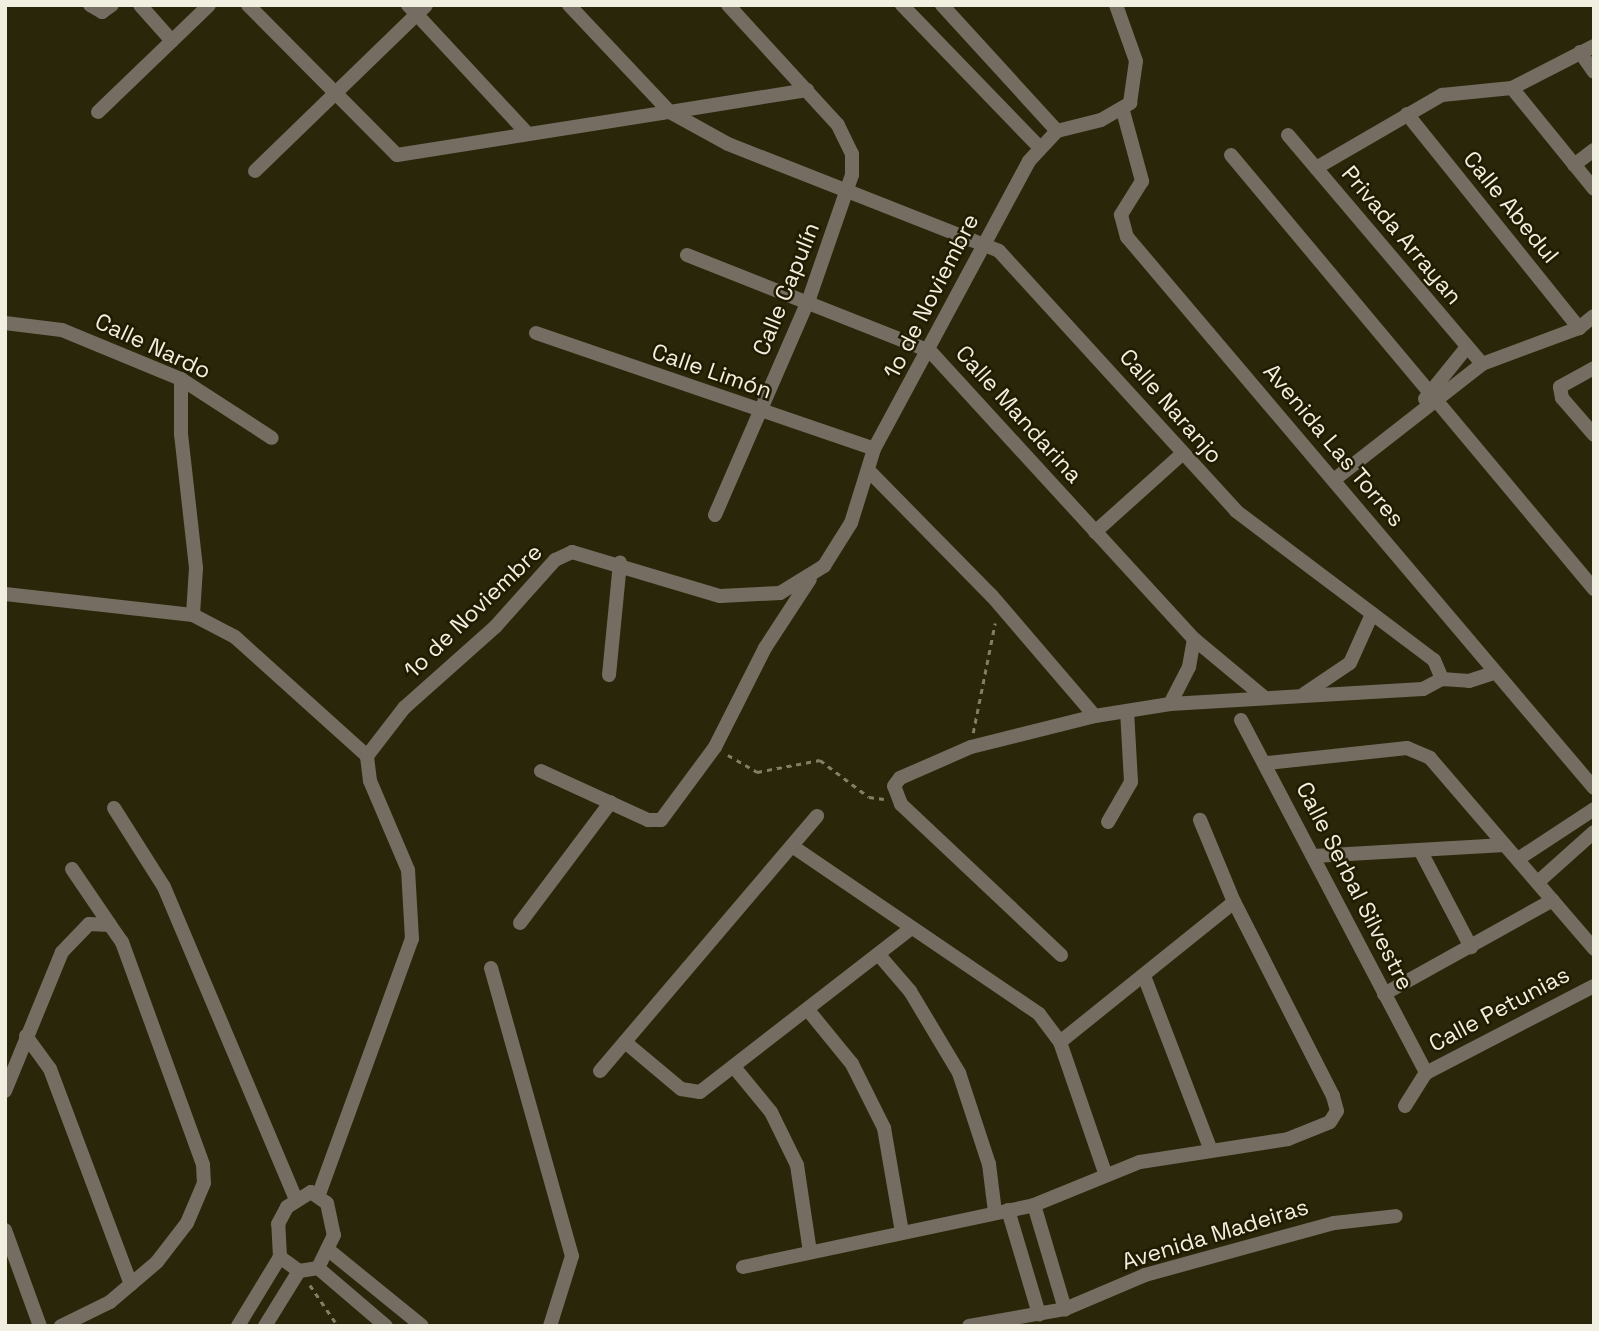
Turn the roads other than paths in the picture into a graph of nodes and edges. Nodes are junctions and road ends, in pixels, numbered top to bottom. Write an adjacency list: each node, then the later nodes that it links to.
1 (90, 5): 2 (street)
2 (112, 5)
3 (140, 5): 14 (street)
4 (209, 5): 14 (street)
5 (248, 5): 19 (street)
6 (569, 5): 22 (street)
7 (728, 5): 18 (street)
8 (902, 5): 13 (street)
9 (920, 5): 13 (street)
10 (942, 5): 25 (street)
11 (1116, 5): 20 (street)
12 (417, 8): 19 (street); 24 (street)
13 (917, 20): 27 (street)
14 (172, 41): 21 (street)
15 (1587, 49): 16 (street); 17 (street)
16 (1594, 72)
17 (1512, 88): 23 (street); 30 (street)
18 (807, 90): 22 (street); 34 (street)
19 (335, 93): 24 (street); 32 (street)
20 (1123, 111): 25 (street, 1o de Noviembre); 54 (street, Avenida Las Torres)
21 (97, 112)
22 (674, 114): 24 (street); 34 (street, Calle Naranjo)
23 (1407, 114): 31 (street); 40 (street, Calle Abedul)
24 (525, 131)
25 (1057, 131): 27 (street, 1o de Noviembre)
26 (1288, 135): 31 (street, Privada Arrayan)
27 (1039, 147): 35 (street, 1o de Noviembre)
28 (1594, 150): 30 (street)
29 (1231, 155): 47 (street)
30 (1574, 165): 33 (street)
31 (1316, 168): 42 (street, Privada Arrayan)
32 (255, 171)
33 (1594, 189)
34 (848, 195): 35 (street, Calle Naranjo); 37 (street, Calle Capulín)
35 (984, 244): 43 (street, 1o de Noviembre); 52 (street, Calle Naranjo)
36 (687, 255): 37 (street, Calle Mandarina)
37 (809, 299): 43 (street, Calle Mandarina); 48 (street, Calle Capulín)
38 (1594, 316): 40 (street)
39 (5, 323): 46 (street, Calle Nardo)
40 (1579, 328): 44 (street)
41 (536, 333): 48 (street, Calle Limón)
42 (1467, 347): 44 (street, Privada Arrayan); 47 (street)
43 (930, 351): 51 (street, 1o de Noviembre); 56 (street, Calle Mandarina)
44 (1482, 364): 47 (street)
45 (1594, 368): 49 (street)
46 (181, 379): 50 (street, Calle Nardo); 62 (street)
47 (1429, 400): 54 (street); 59 (street)
48 (759, 412): 51 (street, Calle Limón); 55 (street, Calle Capulín)
49 (1594, 435)
50 (272, 438)
51 (874, 449): 53 (street, 1o de Noviembre)
52 (1182, 454): 56 (street); 61 (street, Calle Naranjo)
53 (868, 470): 58 (street, 1o de Noviembre); 71 (street)
54 (1335, 479): 64 (street, Avenida Las Torres)
55 (715, 515)
56 (1095, 532): 63 (street, Calle Mandarina)
57 (620, 563): 58 (street, 1o de Noviembre); 65 (street); 73 (street, 1o de Noviembre)
58 (810, 579): 77 (street)
59 (1594, 589)
60 (5, 594): 62 (street)
61 (1372, 614): 66 (street, Calle Naranjo); 67 (street)
62 (193, 615): 73 (street)
63 (1194, 639): 68 (street, Calle Mandarina); 69 (street)
64 (1493, 673): 66 (street); 76 (street, Avenida Las Torres)
65 (609, 675)
66 (1442, 679): 67 (street)
67 (1300, 697): 68 (street)
68 (1265, 698): 69 (street)
69 (1170, 704): 70 (street)
70 (1126, 711): 71 (street); 82 (street)
71 (1095, 716): 99 (street)
72 (1241, 720): 74 (street, Calle Serbal Silvestre)
73 (367, 756): 115 (street)
74 (1267, 763): 84 (street); 87 (street, Calle Serbal Silvestre)
75 (541, 771): 77 (street)
76 (1594, 788)
77 (611, 802): 93 (street)
78 (114, 808): 116 (street)
79 (1594, 809): 88 (street)
80 (817, 816): 85 (street)
81 (1200, 820): 92 (street)
82 (1108, 822)
83 (1594, 832): 90 (street)
84 (1505, 845): 86 (street); 88 (street)
85 (792, 846): 95 (street); 107 (street)
86 (1420, 850): 87 (street); 96 (street)
87 (1314, 856): 103 (street, Calle Serbal Silvestre)
88 (1518, 859): 90 (street)
89 (72, 869): 94 (street)
90 (1538, 882): 91 (street)
91 (1553, 900): 96 (street); 97 (street)
92 (1234, 902): 101 (street); 113 (street)
93 (520, 923)
94 (110, 925): 105 (street); 127 (street)
95 (909, 930): 98 (street); 106 (street)
96 (1471, 947): 103 (street)
97 (1594, 950)
98 (879, 955): 104 (street); 118 (street)
99 (1061, 955)
100 (491, 968): 136 (street)
101 (1143, 976): 106 (street); 113 (street)
102 (1594, 986): 110 (street, Calle Petunias)
103 (1384, 994): 110 (street, Calle Serbal Silvestre)
104 (808, 1010): 108 (street); 121 (street)
105 (26, 1037): 111 (street); 127 (street)
106 (1060, 1041): 114 (street)
107 (625, 1042): 108 (street); 109 (street)
108 (734, 1067): 123 (street)
109 (600, 1072)
110 (1426, 1073): 112 (street)
111 (5, 1091)
112 (1405, 1106)
113 (1210, 1148): 114 (street)
114 (1105, 1173): 117 (street)
115 (319, 1194): 116 (street); 122 (street)
116 (296, 1200): 124 (street)
117 (1034, 1205): 118 (street); 128 (street)
118 (1002, 1211): 121 (street); 129 (street)
119 (1396, 1216): 128 (street, Avenida Madeiras)
120 (5, 1230): 131 (street)
121 (902, 1231): 123 (street)
122 (331, 1252): 126 (street); 130 (street)
123 (810, 1252): 125 (street)
124 (280, 1257): 126 (street); 133 (street)
125 (743, 1267)
126 (308, 1270): 134 (street); 135 (street)
127 (131, 1284): 132 (street)
128 (1065, 1309): 129 (street, Avenida Madeiras)
129 (1039, 1314): 137 (street, Avenida Madeiras)
130 (414, 1324)
131 (40, 1326)
132 (61, 1326)
133 (238, 1326)
134 (265, 1326)
135 (386, 1326)
136 (550, 1326)
137 (969, 1326)

